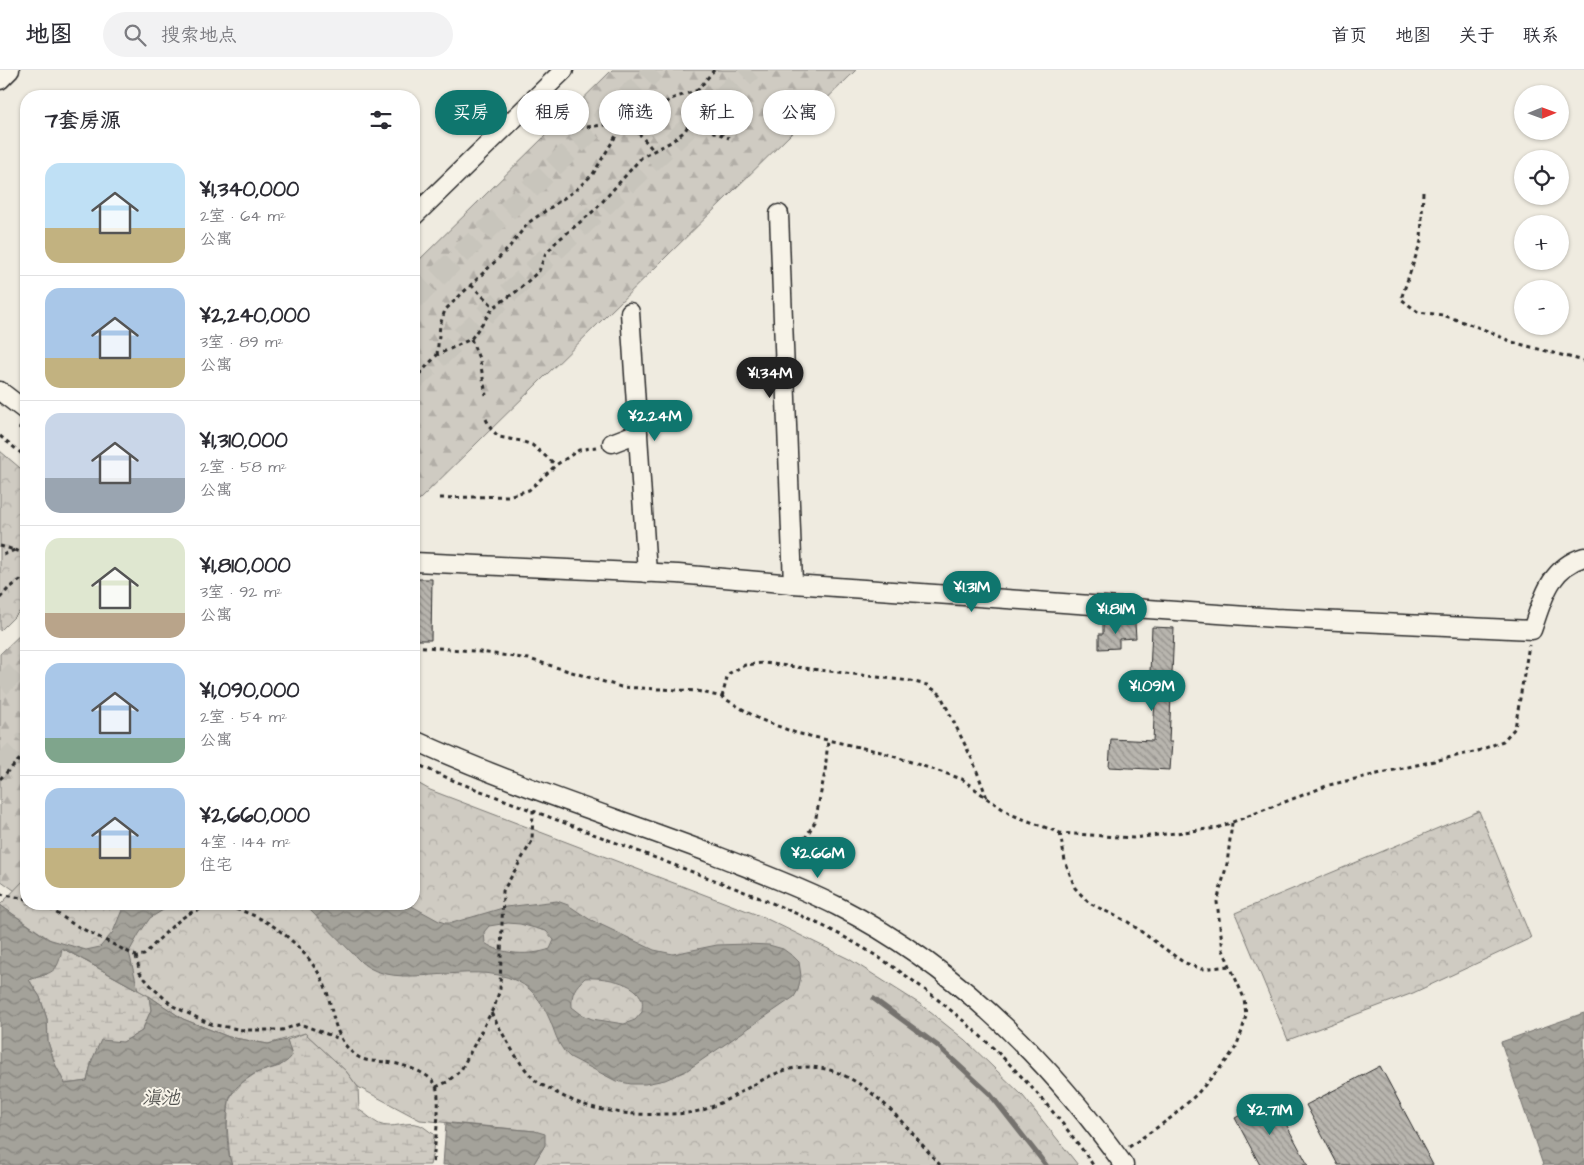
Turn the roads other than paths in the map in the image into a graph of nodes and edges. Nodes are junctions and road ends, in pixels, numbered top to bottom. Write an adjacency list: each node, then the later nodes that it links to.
1 (10, 70): 3 (street)
2 (564, 70): 4 (street)
3 (0, 80)
4 (420, 210)
5 (779, 214): 14 (street)
6 (630, 312): 9 (street)
7 (0, 391): 8 (street)
8 (20, 406)
9 (638, 433): 10 (street); 13 (street)
10 (612, 443)
11 (1584, 557): 14 (street)
12 (420, 562): 13 (street)
13 (647, 573): 14 (street)
14 (793, 584)
15 (420, 743): 16 (street)
16 (1120, 1160)

